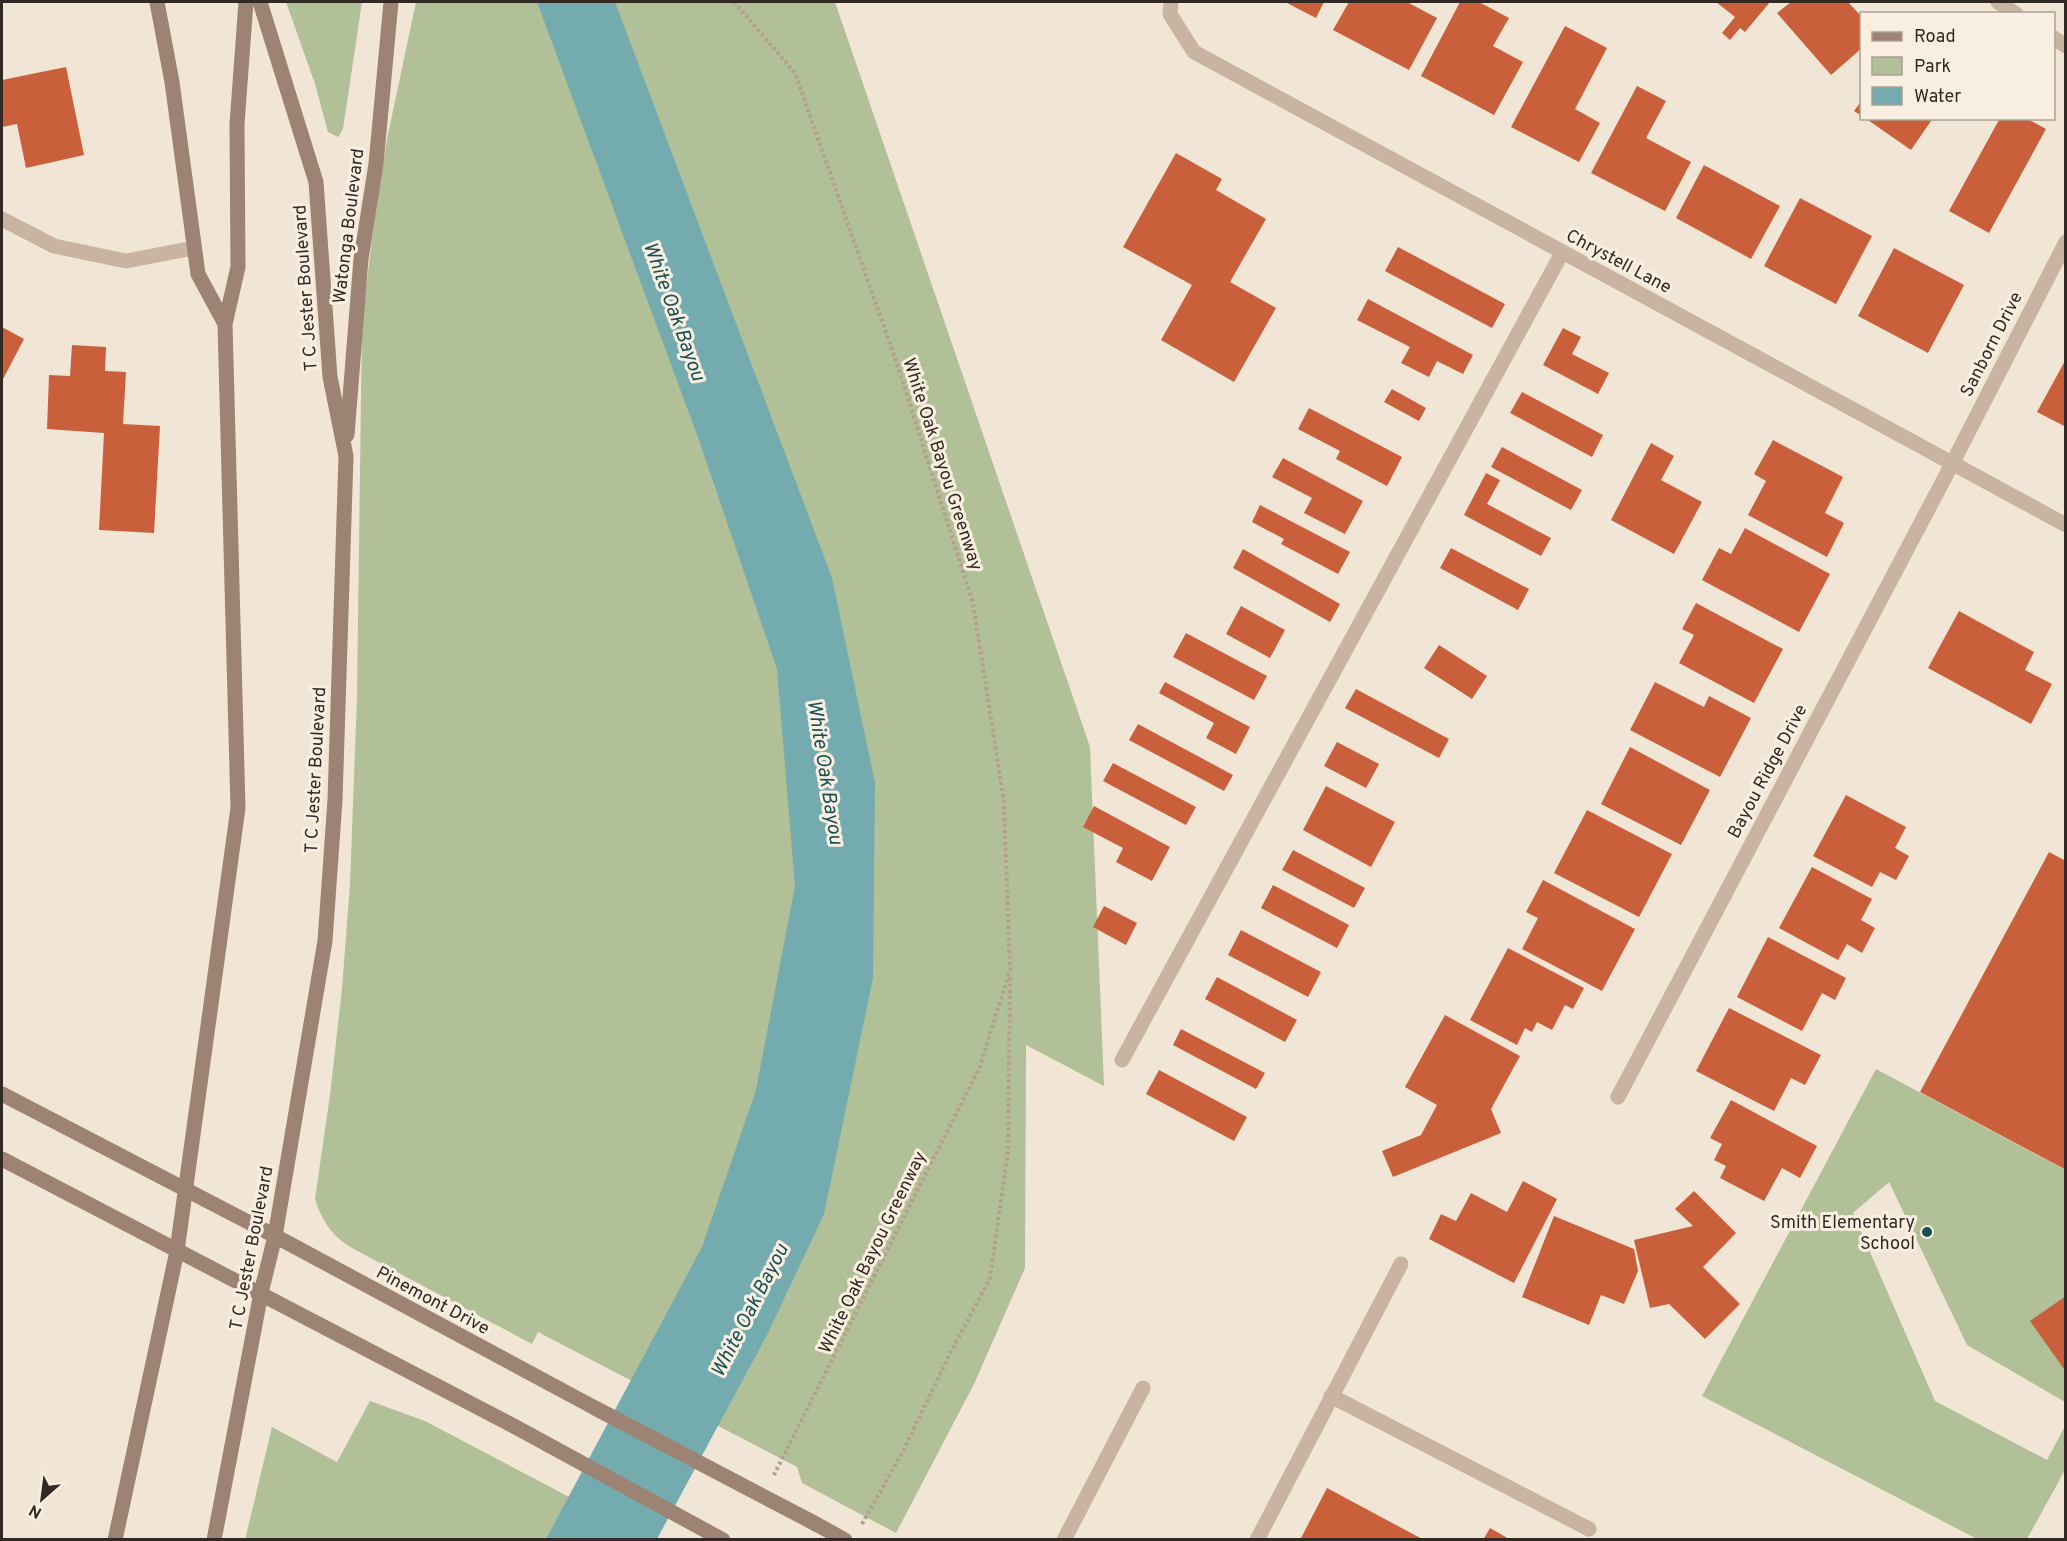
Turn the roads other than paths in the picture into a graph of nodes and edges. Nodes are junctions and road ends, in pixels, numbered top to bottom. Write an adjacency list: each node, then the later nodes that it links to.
1 (158, 2): 10 (main road)
2 (246, 2): 12 (main road)
3 (260, 2): 13 (main road, T C Jester Boulevard)
4 (391, 2): 13 (main road, Watonga Boulevard)
5 (1998, 2): 7 (street)
6 (1170, 8): 11 (street, Chrystell Lane)
7 (2013, 12)
8 (2, 219): 10 (street)
9 (2066, 242): 14 (street, Sanborn Drive)
10 (194, 248): 12 (main road)
11 (1562, 253): 14 (street, Chrystell Lane); 16 (street)
12 (225, 324): 20 (main road)
13 (346, 456): 21 (main road, T C Jester Boulevard)
14 (1952, 464): 15 (street, Chrystell Lane); 18 (street, Bayou Ridge Drive)
15 (2066, 525)
16 (1122, 1060)
17 (2, 1094): 20 (main road, Pinemont Drive)
18 (1618, 1097)
19 (2, 1159): 22 (main road)
20 (186, 1190): 21 (main road, Pinemont Drive); 22 (main road)
21 (275, 1236): 24 (main road, T C Jester Boulevard); 31 (main road, Pinemont Drive, bridge)
22 (177, 1251): 24 (main road); 28 (main road)
23 (1401, 1264): 26 (street)
24 (261, 1293): 29 (main road, T C Jester Boulevard); 30 (main road)
25 (1143, 1388): 32 (street)
26 (1331, 1396): 27 (street); 33 (street)
27 (1589, 1528)
28 (115, 1539)
29 (214, 1539)
30 (723, 1539)
31 (845, 1539)
32 (1064, 1539)
33 (1257, 1539)

